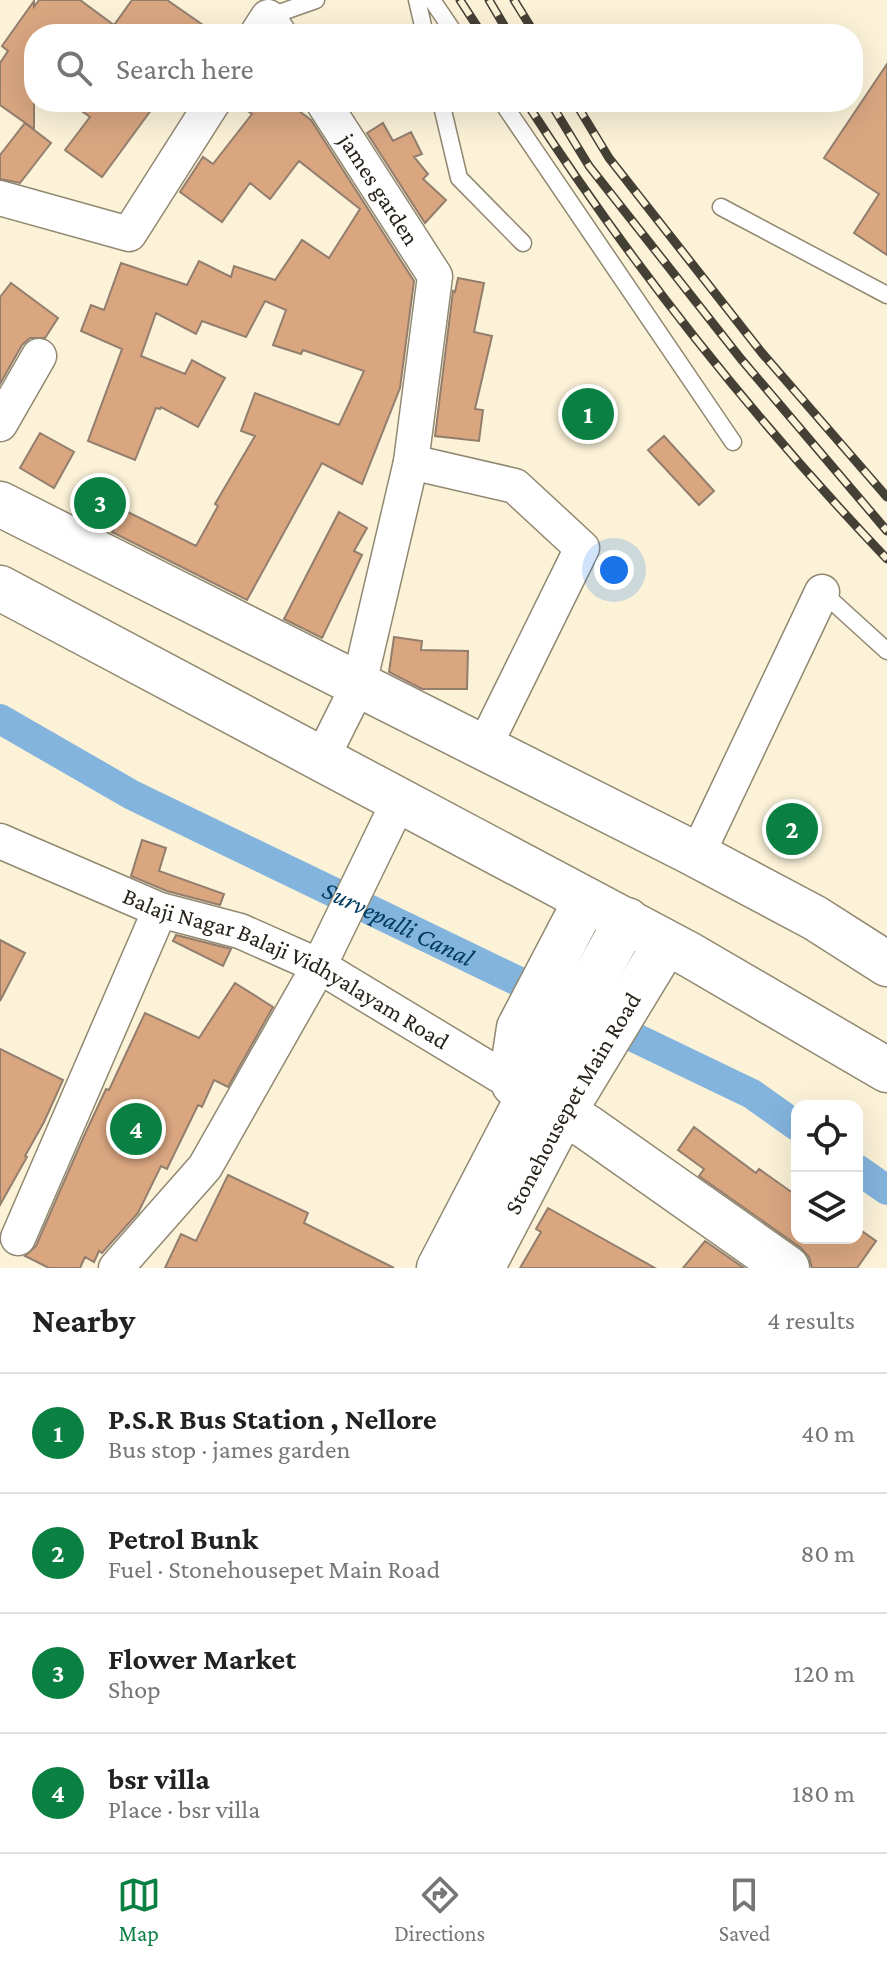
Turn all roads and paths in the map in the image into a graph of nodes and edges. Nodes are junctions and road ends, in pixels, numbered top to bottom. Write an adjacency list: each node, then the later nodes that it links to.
1 (316, 0): 4 (lane)
2 (417, 0): 5 (lane)
3 (432, 0): 6 (lane)
4 (275, 24)
5 (423, 24)
6 (448, 24)
7 (207, 112): 11 (street)
8 (329, 112): 18 (street, james garden)
9 (443, 112): 13 (lane)
10 (509, 112): 17 (lane)
11 (0, 198)
12 (721, 207): 14 (lane)
13 (523, 243)
14 (887, 295)
15 (39, 356): 16 (street)
16 (0, 424)
17 (733, 442)
18 (411, 462): 23 (street); 24 (street)
19 (0, 504): 23 (main road)
20 (0, 588): 25 (main road)
21 (822, 592): 22 (lane); 28 (street)
22 (887, 651)
23 (359, 684): 24 (main road); 25 (street)
24 (484, 747): 28 (main road)
25 (321, 760): 26 (main road)
26 (399, 801): 30 (main road); 34 (street)
27 (0, 841): 29 (street, Balaji Nagar Balaji Vidhyalayam Road)
28 (697, 855): 33 (main road)
29 (160, 910): 34 (street, Balaji Nagar Balaji Vidhyalayam Road); 38 (street)
30 (580, 912): 31 (main road); 35 (main road)
31 (616, 938): 32 (main road); 35 (main road)
32 (669, 964): 36 (main road); 37 (main road, Stonehousepet Main Road)
33 (887, 964)
34 (319, 966): 37 (street, Balaji Nagar Balaji Vidhyalayam Road); 39 (street)
35 (535, 1041): 37 (main road)
36 (887, 1070)
37 (564, 1100): 40 (main road); 41 (main road, Stonehousepet Main Road); 42 (main road)
38 (18, 1238)
39 (116, 1268)
40 (439, 1268)
41 (482, 1268)
42 (787, 1268)

